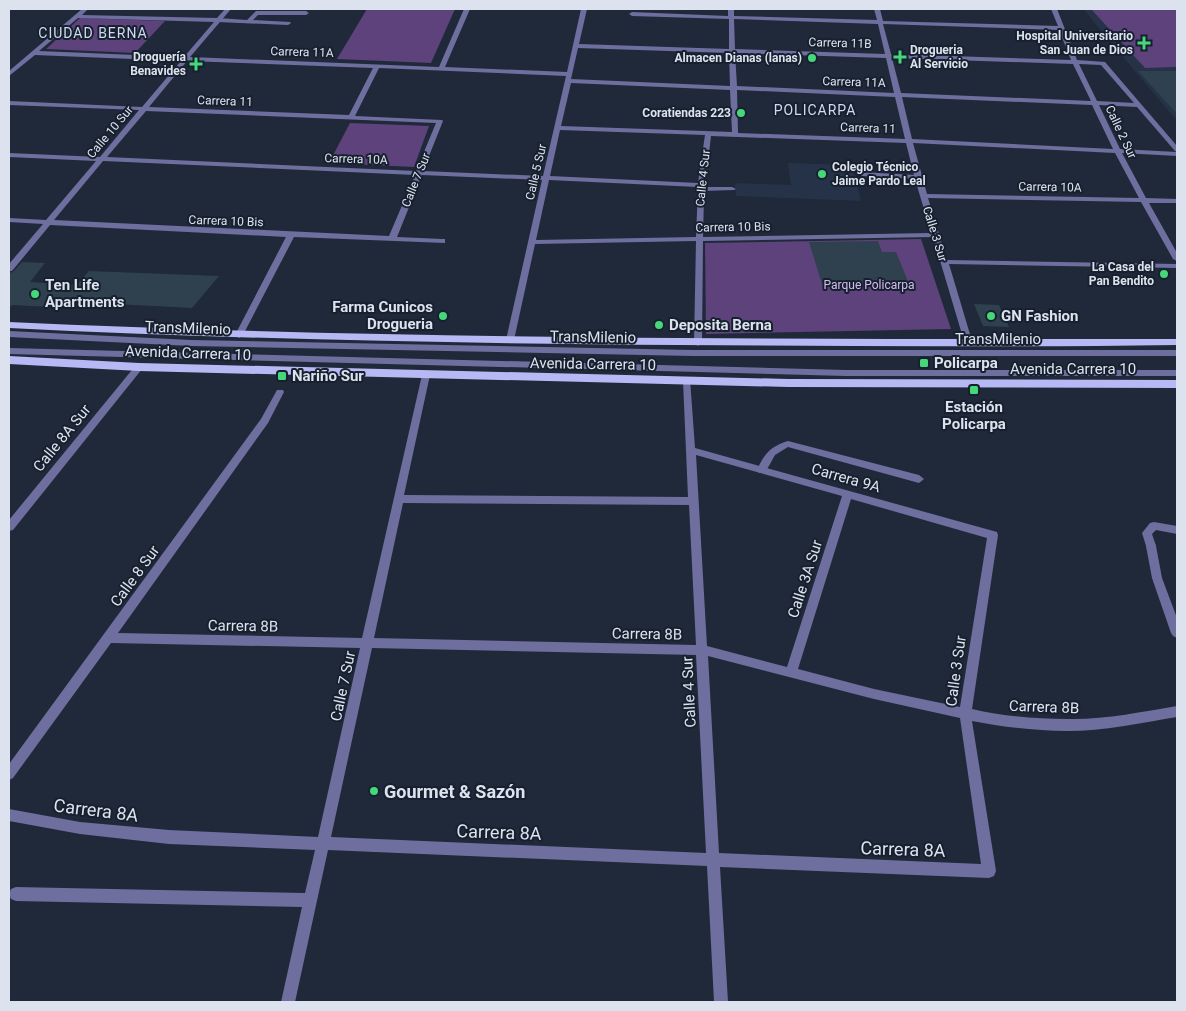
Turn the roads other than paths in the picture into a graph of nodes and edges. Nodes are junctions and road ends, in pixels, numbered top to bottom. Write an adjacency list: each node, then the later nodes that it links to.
1 (84, 9): 11 (street)
2 (228, 9): 13 (street, Calle 10 Sur)
3 (467, 9): 27 (street)
4 (584, 9): 20 (street, Calle 5 Sur)
5 (731, 9): 12 (street)
6 (877, 9): 16 (street, Calle 3 Sur)
7 (1054, 9): 18 (street, Calle 2 Sur)
8 (282, 12): 9 (street); 14 (street); 15 (street)
9 (306, 13)
10 (632, 14): 12 (street)
11 (76, 16): 13 (street); 22 (street)
12 (731, 17): 16 (street); 21 (street)
13 (218, 20): 14 (street); 24 (street, Calle 10 Sur)
14 (249, 21): 15 (street)
15 (274, 22): 17 (street); 19 (street)
16 (880, 22): 18 (street); 23 (street, Calle 3 Sur)
17 (288, 23)
18 (1062, 28): 25 (street, Calle 2 Sur)
19 (266, 31)
20 (576, 46): 21 (street, Carrera 11B); 29 (street, Calle 5 Sur)
21 (732, 51): 23 (street, Carrera 11B); 30 (street)
22 (33, 53): 24 (street, Carrera 11A); 28 (street)
23 (888, 56): 25 (street, Carrera 11B); 31 (street, Calle 3 Sur)
24 (186, 59): 26 (street, Carrera 11A); 35 (street, Calle 10 Sur)
25 (1075, 62): 33 (street, Calle 2 Sur); 34 (street, Carrera 11B)
26 (377, 67): 27 (street, Carrera 11A); 36 (street)
27 (442, 69): 29 (street, Carrera 11A)
28 (9, 74)
29 (569, 78): 30 (street, Carrera 11A); 38 (street, Calle 5 Sur)
30 (734, 88): 31 (street, Carrera 11A); 40 (street)
31 (898, 95): 33 (street, Carrera 11A); 41 (street, Calle 3 Sur)
32 (9, 103): 35 (street, Carrera 11)
33 (1095, 103): 34 (street, Carrera 11A); 42 (street, Calle 2 Sur)
34 (1139, 105): 43 (street)
35 (144, 109): 36 (street, Carrera 11); 45 (street, Calle 10 Sur)
36 (351, 117): 37 (street, Carrera 11)
37 (440, 121): 46 (street, Calle 7 Sur)
38 (557, 128): 39 (street, Carrera 11); 49 (street, Calle 5 Sur)
39 (708, 134): 40 (street, Carrera 11); 50 (street, Calle 4 Sur)
40 (735, 135): 41 (street, Carrera 11)
41 (909, 141): 42 (street, Carrera 11); 48 (street, Calle 3 Sur)
42 (1117, 151): 43 (street, Carrera 11); 53 (street, Calle 2 Sur)
43 (1177, 152)
44 (9, 155): 45 (street, Carrera 10A)
45 (102, 159): 46 (street, Carrera 10A); 56 (street, Calle 10 Sur)
46 (419, 173): 49 (street, Carrera 10A); 59 (street, Calle 7 Sur)
47 (861, 174): 48 (street)
48 (918, 177): 52 (street, Calle 3 Sur)
49 (546, 178): 50 (street, Carrera 10A); 62 (street, Calle 5 Sur)
50 (702, 187): 51 (street, Carrera 10A); 60 (street, Calle 4 Sur)
51 (732, 190)
52 (923, 196): 53 (street, Carrera 10A); 58 (street, Calle 3 Sur)
53 (1144, 200): 54 (street, Carrera 10A); 63 (street, Calle 2 Sur)
54 (1177, 201)
55 (9, 220): 56 (street, Carrera 10 Bis)
56 (49, 222): 57 (street, Carrera 10 Bis); 66 (street, Calle 10 Sur)
57 (291, 235): 59 (street, Carrera 10 Bis); 69 (street)
58 (935, 235): 60 (street, Carrera 10 Bis); 64 (street, Calle 3 Sur)
59 (392, 239): 61 (street, Carrera 10 Bis)
60 (700, 239): 62 (street, Carrera 10 Bis); 73 (street, Calle 4 Sur)
61 (442, 241)
62 (532, 242): 70 (street, Calle 5 Sur)
63 (1177, 259)
64 (943, 262): 65 (street); 71 (street, Calle 3 Sur)
65 (1177, 266)
66 (10, 267)
67 (9, 325): 69 (main road, Avenida Carrera 10)
68 (9, 334): 75 (street, TransMilenio)
69 (239, 336): 70 (main road, Avenida Carrera 10)
70 (510, 340): 73 (main road, Avenida Carrera 10)
71 (968, 342): 72 (main road, Avenida Carrera 10); 73 (main road, Avenida Carrera 10)
72 (1177, 342)
73 (698, 343)
74 (9, 351): 78 (street, TransMilenio)
75 (1177, 353)
76 (9, 360): 77 (main road, Avenida Carrera 10)
77 (139, 367): 79 (main road, Avenida Carrera 10); 89 (street, Calle 8A Sur)
78 (1177, 373)
79 (426, 375): 80 (main road, Avenida Carrera 10); 87 (street, Calle 7 Sur)
80 (687, 381): 81 (main road, Avenida Carrera 10); 83 (street, Calle 4 Sur)
81 (1177, 384)
82 (280, 392): 93 (street, Calle 8 Sur)
83 (691, 450): 84 (street, Carrera 9A); 88 (street, Calle 4 Sur)
84 (762, 470): 85 (street); 86 (street, Carrera 9A)
85 (919, 478)
86 (848, 494): 91 (street, Carrera 9A); 96 (street, Calle 3A Sur)
87 (399, 499): 88 (street); 94 (street, Calle 7 Sur)
88 (694, 501): 95 (street, Calle 4 Sur)
89 (9, 527)
90 (1177, 530): 92 (street)
91 (993, 535): 98 (street, Calle 3 Sur)
92 (1177, 633)
93 (108, 638): 94 (street, Carrera 8B); 99 (street, Calle 8 Sur)
94 (368, 644): 95 (street, Carrera 8B); 101 (street, Calle 7 Sur)
95 (702, 650): 96 (street, Carrera 8B); 102 (street, Calle 4 Sur)
96 (791, 673): 98 (street, Carrera 8B)
97 (1177, 712): 98 (street, Carrera 8B)
98 (966, 714): 103 (street, Calle 3 Sur)
99 (9, 774)
100 (9, 815): 101 (street, Carrera 8A)
101 (324, 844): 102 (street, Carrera 8A); 105 (street, Calle 7 Sur)
102 (713, 860): 103 (street, Carrera 8A); 107 (street, Calle 4 Sur)
103 (988, 871)
104 (16, 894): 105 (street)
105 (310, 900): 106 (street, Calle 7 Sur)
106 (288, 1002)
107 (721, 1002)

